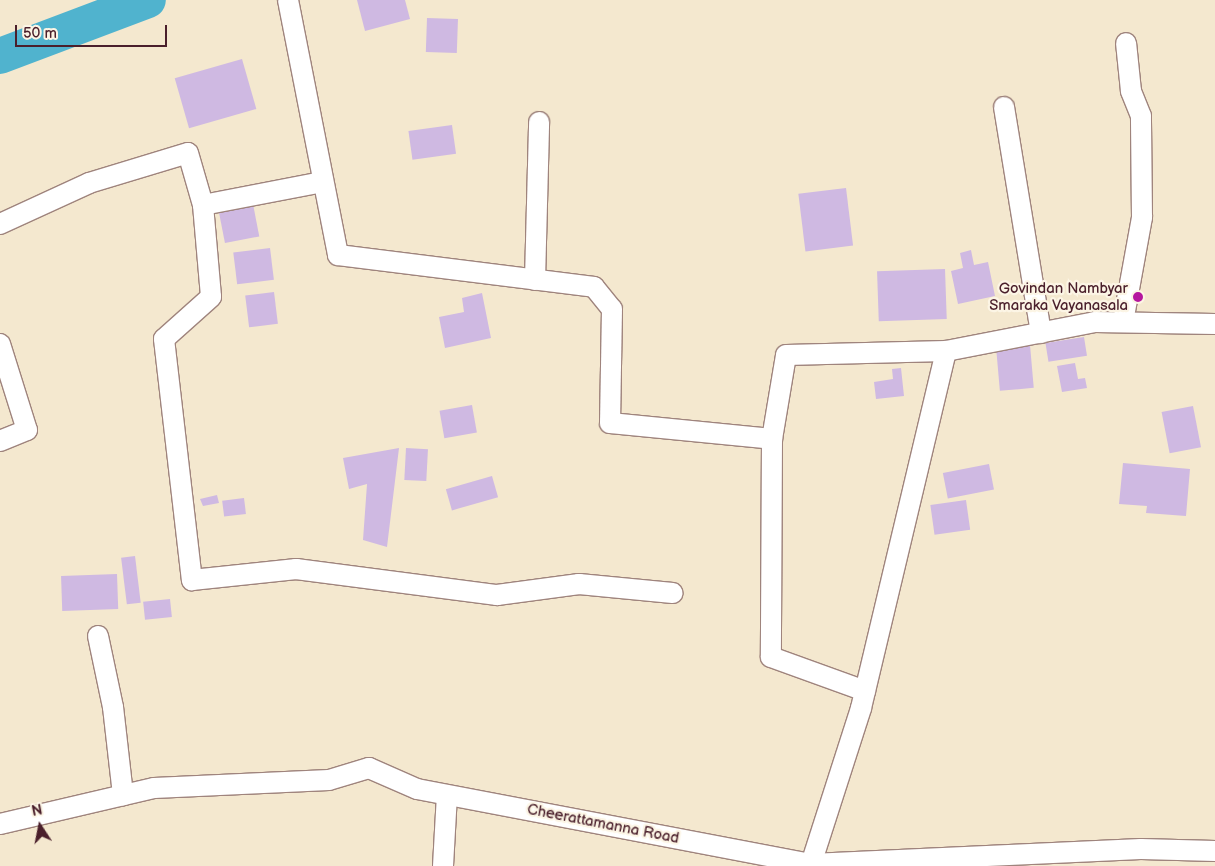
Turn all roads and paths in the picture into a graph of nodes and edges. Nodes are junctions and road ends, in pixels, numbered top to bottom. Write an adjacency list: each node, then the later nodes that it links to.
1 (288, 0): 5 (street)
2 (1126, 43): 9 (street)
3 (1004, 107): 11 (street)
4 (539, 122): 8 (street)
5 (322, 182): 6 (street); 8 (street)
6 (203, 205): 7 (street); 16 (street)
7 (0, 224)
8 (535, 280): 14 (street)
9 (1123, 322): 10 (street); 11 (street)
10 (1215, 324)
11 (1041, 333): 13 (street)
12 (0, 344): 15 (street)
13 (946, 351): 14 (street); 18 (street)
14 (772, 439): 18 (street)
15 (0, 441)
16 (673, 593)
17 (98, 636): 19 (street)
18 (865, 691): 24 (street)
19 (123, 795): 20 (street, Cheerattamanna Road); 21 (street, Cheerattamanna Road)
20 (447, 795): 24 (street, Cheerattamanna Road); 25 (street)
21 (0, 824)
22 (1215, 851): 23 (street, Cheerattamanna Road)
23 (1137, 858): 24 (street, Cheerattamanna Road)
24 (811, 864)
25 (443, 866)

